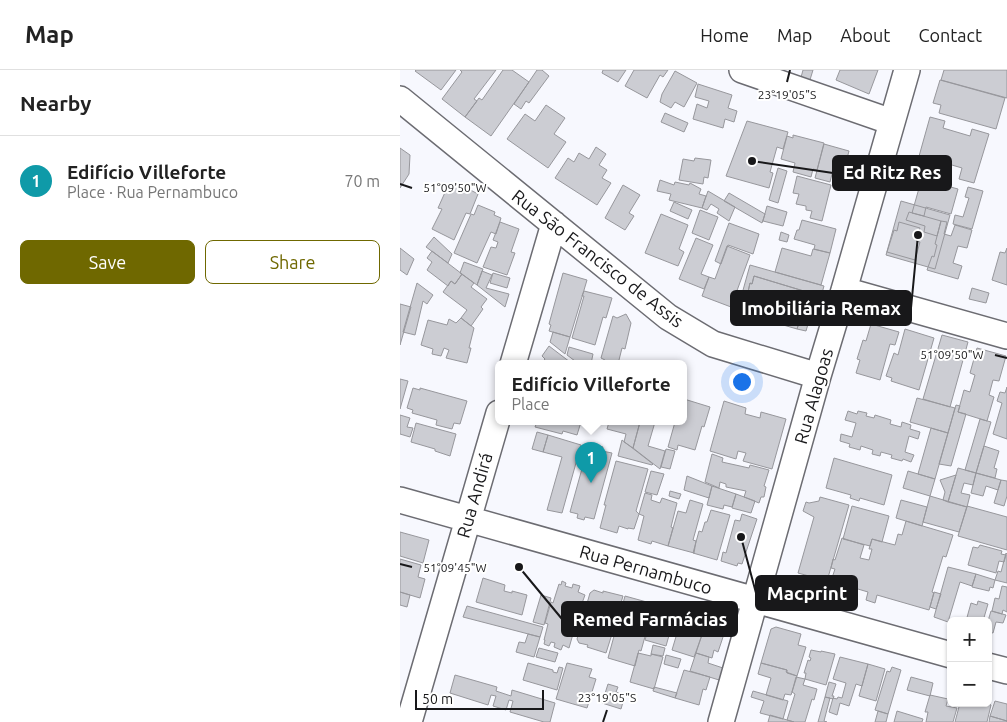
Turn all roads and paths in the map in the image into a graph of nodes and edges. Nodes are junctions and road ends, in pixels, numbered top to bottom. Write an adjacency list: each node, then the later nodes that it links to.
1 (742, 70): 4 (street)
2 (907, 70): 4 (street, Rua Alagoas)
3 (400, 98): 5 (street, Rua São Francisco de Assis)
4 (892, 122): 6 (street, Rua Alagoas)
5 (554, 224): 8 (street); 9 (street, Rua São Francisco de Assis)
6 (844, 290): 7 (street); 9 (street, Rua Alagoas)
7 (1007, 336)
8 (514, 360)
9 (818, 376): 13 (street, Rua Alagoas)
10 (495, 423): 12 (street, Rua Andirá)
11 (400, 500): 12 (street, Rua Pernambuco)
12 (467, 519): 13 (street, Rua Pernambuco); 17 (street, Rua Andirá)
13 (756, 600): 14 (street, Rua Pernambuco); 18 (street, Rua Alagoas)
14 (947, 654)
15 (992, 667): 16 (street)
16 (1007, 671)
17 (409, 722)
18 (721, 722)

